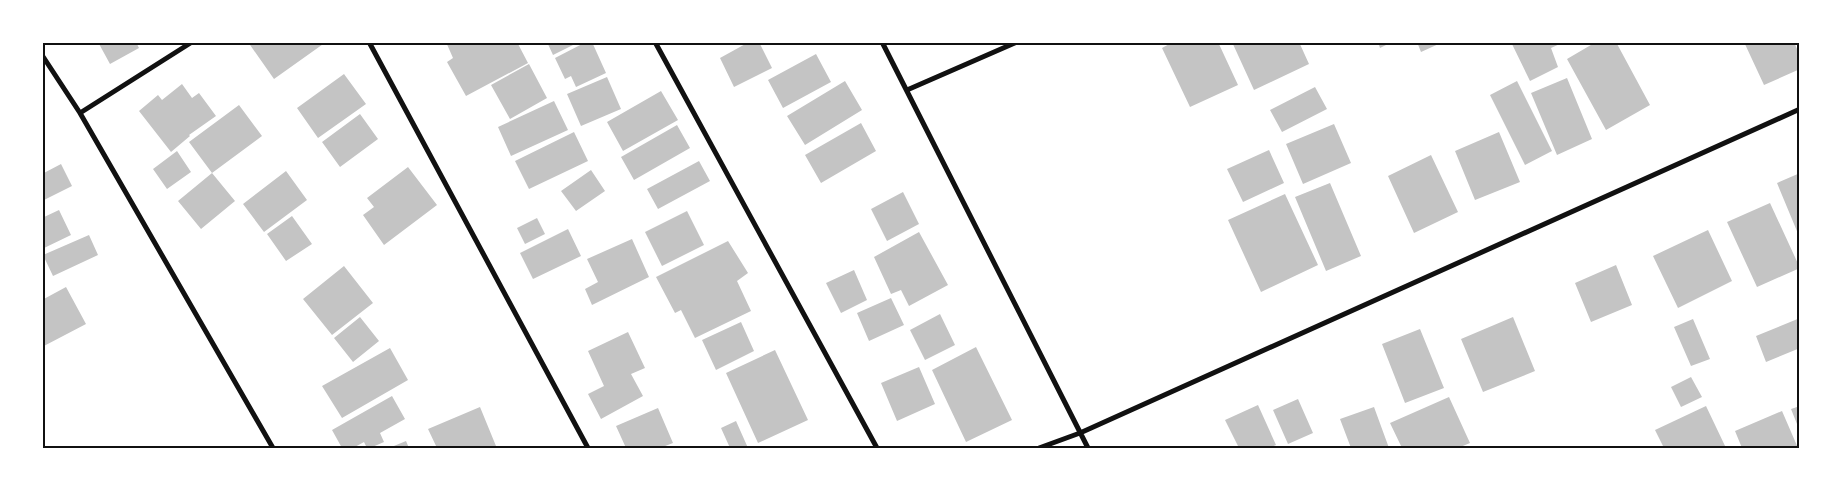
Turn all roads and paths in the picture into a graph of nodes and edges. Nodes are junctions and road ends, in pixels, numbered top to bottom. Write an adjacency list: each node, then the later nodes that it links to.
1 (192, 42): 9 (street)
2 (369, 42): 12 (street)
3 (655, 42): 13 (street)
4 (882, 42): 7 (street)
5 (1017, 42): 7 (street)
6 (42, 55): 9 (street)
7 (907, 90): 10 (street)
8 (1800, 109): 10 (street)
9 (80, 113): 11 (street)
10 (1080, 433): 14 (street); 15 (street)
11 (273, 448)
12 (588, 448)
13 (877, 448)
14 (1038, 448)
15 (1088, 448)

